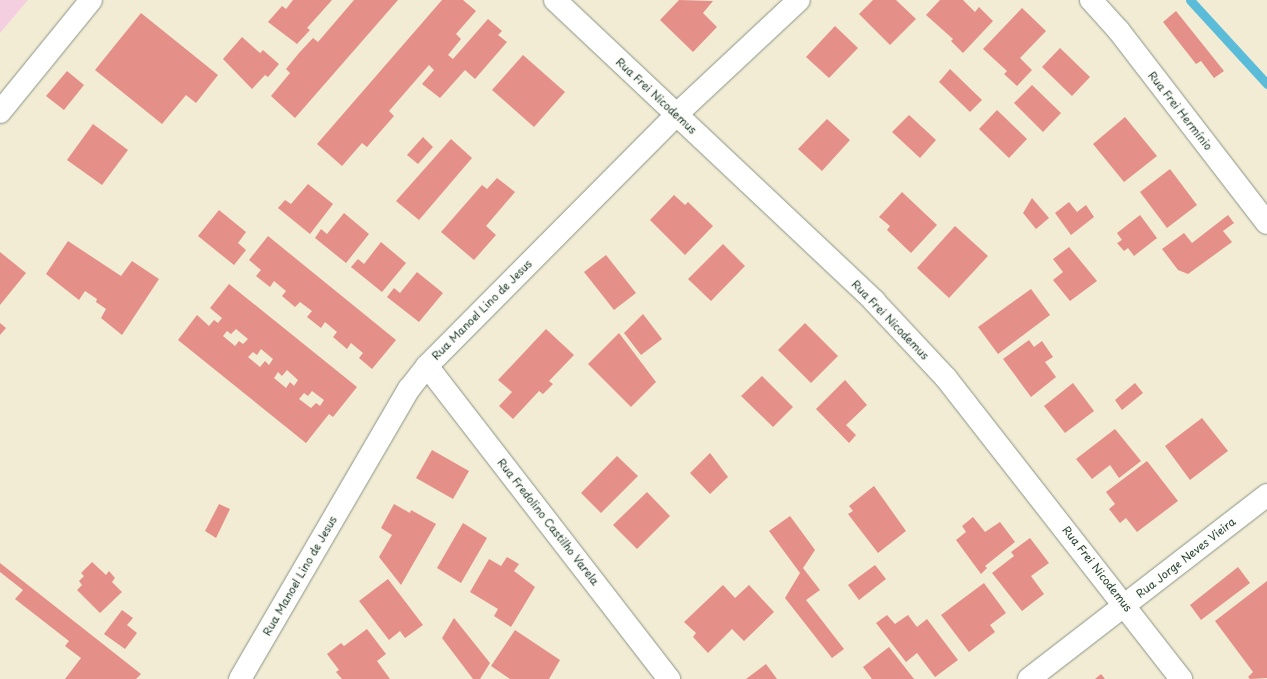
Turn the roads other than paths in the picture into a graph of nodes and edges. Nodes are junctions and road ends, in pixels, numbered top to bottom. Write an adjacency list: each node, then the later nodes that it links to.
1 (91, 0): 5 (street)
2 (555, 0): 6 (street, Rua Frei Nicodemus)
3 (799, 0): 6 (street, Rua Manoel Lino de Jesus)
4 (1091, 0): 7 (street, Rua Frei Hermínio)
5 (0, 112)
6 (676, 115): 8 (street, Rua Manoel Lino de Jesus); 10 (street, Rua Frei Nicodemus)
7 (1267, 223)
8 (427, 366): 11 (street, Rua Manoel Lino de Jesus); 12 (street, Rua Fredolino Castilho Varela)
9 (1267, 495): 10 (street, Rua Jorge Neves Vieira)
10 (1125, 606): 13 (street, Rua Jorge Neves Vieira); 14 (street, Rua Frei Nicodemus)
11 (240, 679)
12 (670, 679)
13 (1029, 679)
14 (1181, 679)

